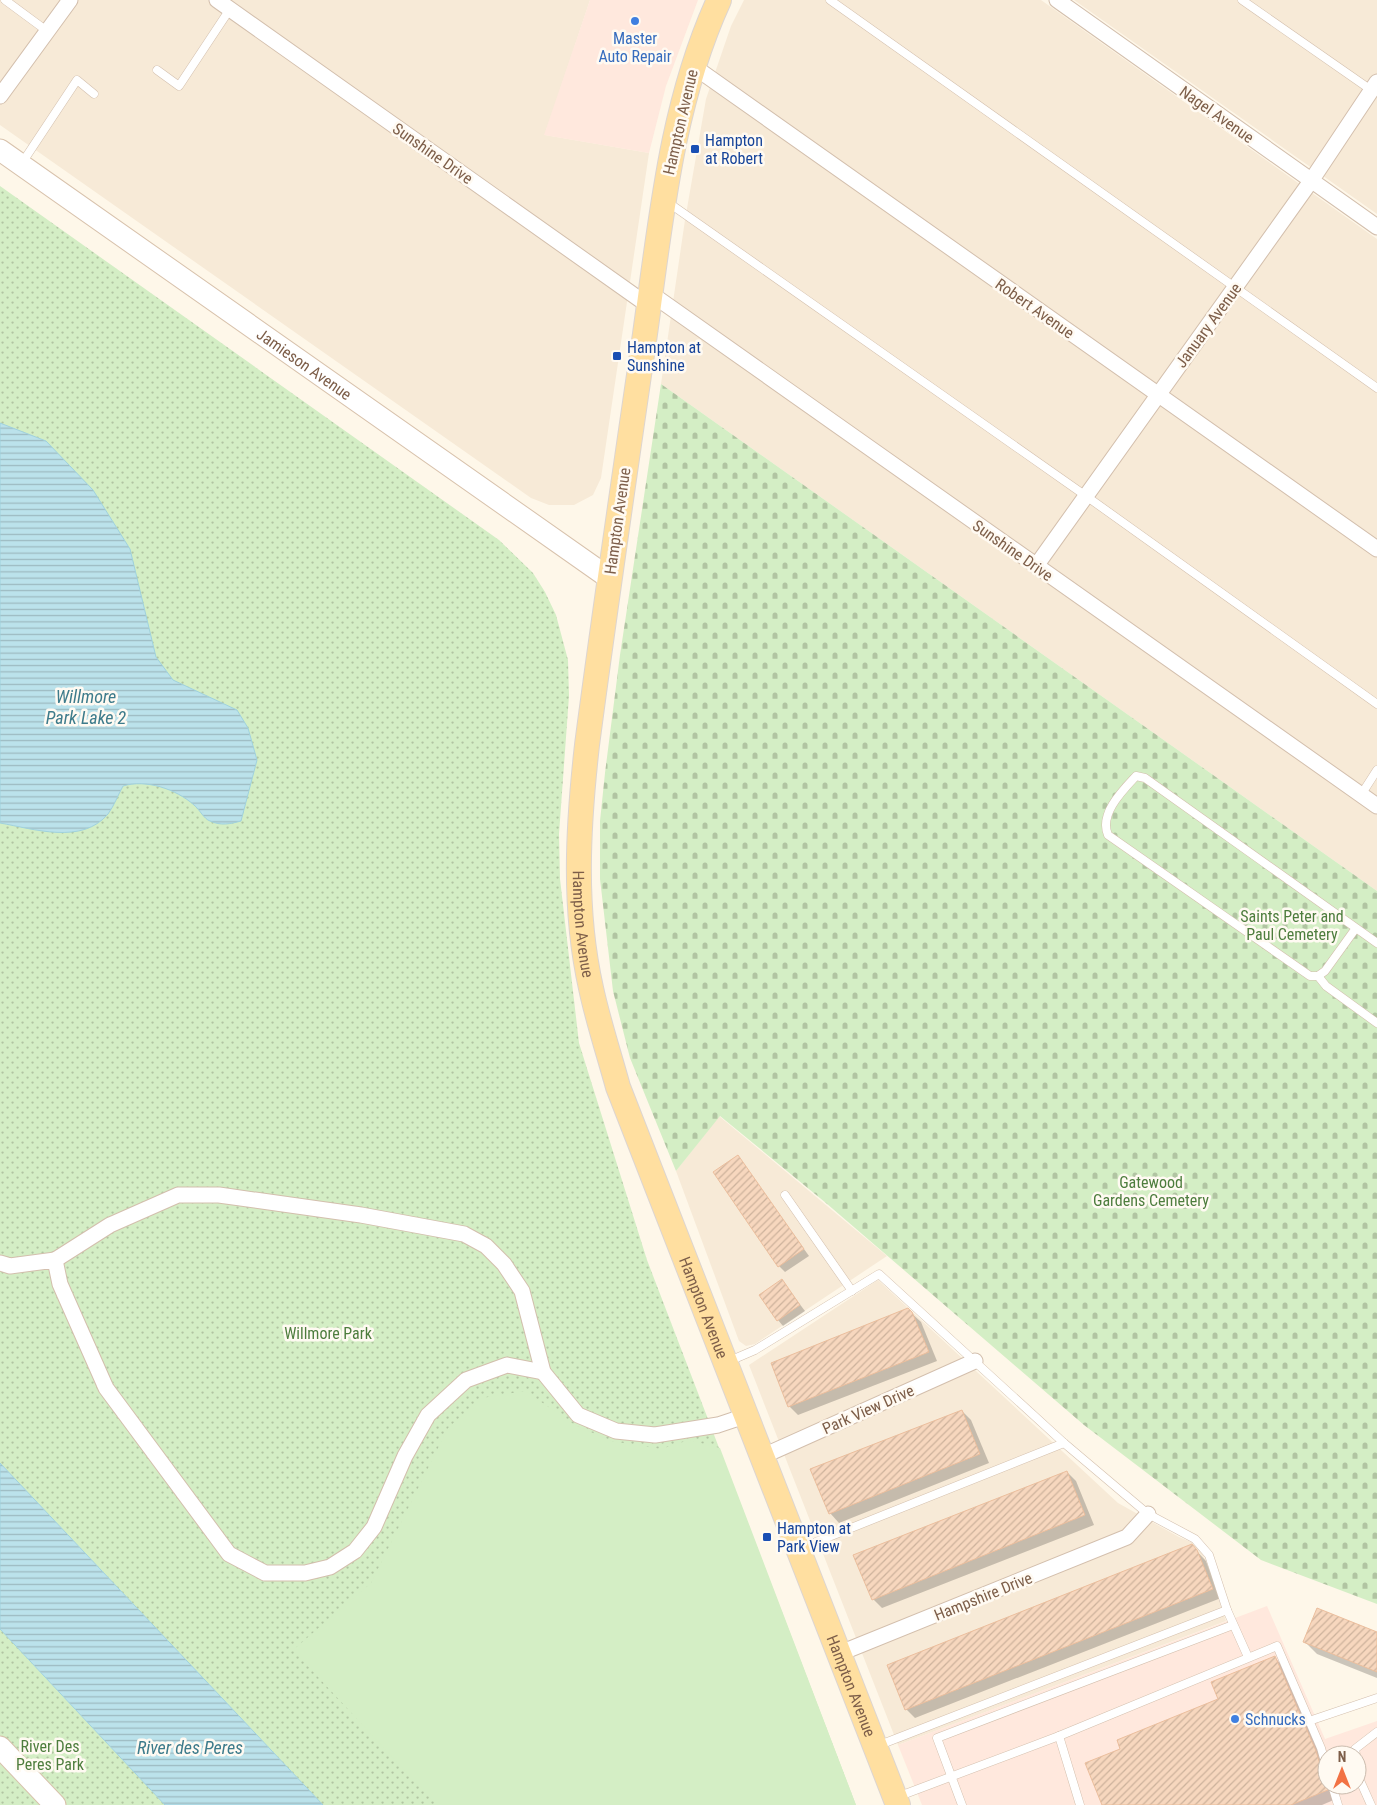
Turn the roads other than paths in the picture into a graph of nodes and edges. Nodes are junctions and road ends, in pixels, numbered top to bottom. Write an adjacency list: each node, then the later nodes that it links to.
1 (5, 0): 9 (lane)
2 (70, 0): 9 (street)
3 (217, 0): 8 (street, Sunshine Drive)
4 (719, 0): 10 (main road, Hampton Avenue)
5 (830, 0): 20 (lane)
6 (1057, 0): 17 (street, Nagel Avenue)
7 (1242, 0): 12 (lane)
8 (230, 9): 11 (lane); 21 (street, Sunshine Drive)
9 (47, 31): 14 (street)
10 (693, 66): 18 (main road, Hampton Avenue); 23 (street, Robert Avenue)
11 (157, 70)
12 (1375, 89): 17 (street, January Avenue)
13 (94, 94): 16 (lane)
14 (0, 96)
15 (0, 150): 16 (main road, Jamieson Avenue)
16 (20, 164): 27 (main road, Jamieson Avenue)
17 (1311, 181): 19 (street, Nagel Avenue); 20 (street, January Avenue)
18 (663, 199): 21 (main road, Hampton Avenue); 24 (lane)
19 (1377, 227)
20 (1234, 288): 22 (lane); 23 (street, January Avenue)
21 (649, 299): 26 (street, Sunshine Drive); 27 (main road, Hampton Avenue)
22 (1377, 388)
23 (1158, 395): 24 (street, January Avenue); 25 (street, Robert Avenue)
24 (1086, 496): 26 (street, January Avenue); 28 (lane)
25 (1377, 550)
26 (1036, 566): 30 (street, Sunshine Drive)
27 (609, 578): 41 (main road, Hampton Avenue)
28 (1377, 704)
29 (1377, 770): 30 (lane)
30 (1361, 795): 31 (street, Sunshine Drive)
31 (1377, 806)
32 (1356, 928): 33 (lane); 34 (lane); 34 (lane)
33 (1377, 943)
34 (1318, 976): 35 (lane)
35 (1377, 1023)
36 (785, 1194): 39 (lane)
37 (54, 1260): 38 (street); 42 (street); 42 (street)
38 (0, 1264)
39 (852, 1291): 40 (lane); 41 (lane)
40 (975, 1361): 44 (lane); 45 (street, Park View Drive)
41 (725, 1363): 43 (main road, Hampton Avenue)
42 (543, 1372): 43 (street)
43 (745, 1416): 45 (main road, Hampton Avenue)
44 (1064, 1443): 46 (lane); 47 (lane)
45 (761, 1457): 47 (main road, Hampton Avenue)
46 (1148, 1514): 48 (lane); 50 (street, Hampshire Drive)
47 (797, 1549): 50 (main road, Hampton Avenue)
48 (1227, 1610): 49 (lane); 59 (lane)
49 (1233, 1625): 51 (lane); 60 (lane)
50 (838, 1654): 59 (main road, Hampton Avenue)
51 (1248, 1657): 53 (lane); 55 (lane)
52 (1377, 1698): 53 (lane)
53 (1309, 1721): 56 (lane)
54 (1377, 1732): 57 (lane)
55 (1059, 1736): 60 (lane); 64 (lane)
56 (1318, 1745)
57 (1360, 1745)
58 (0, 1747): 62 (main road)
59 (875, 1747): 61 (main road, Hampton Avenue)
60 (952, 1778): 61 (lane); 63 (lane)
61 (897, 1801)
62 (55, 1805)
63 (962, 1805)
64 (1080, 1805)

